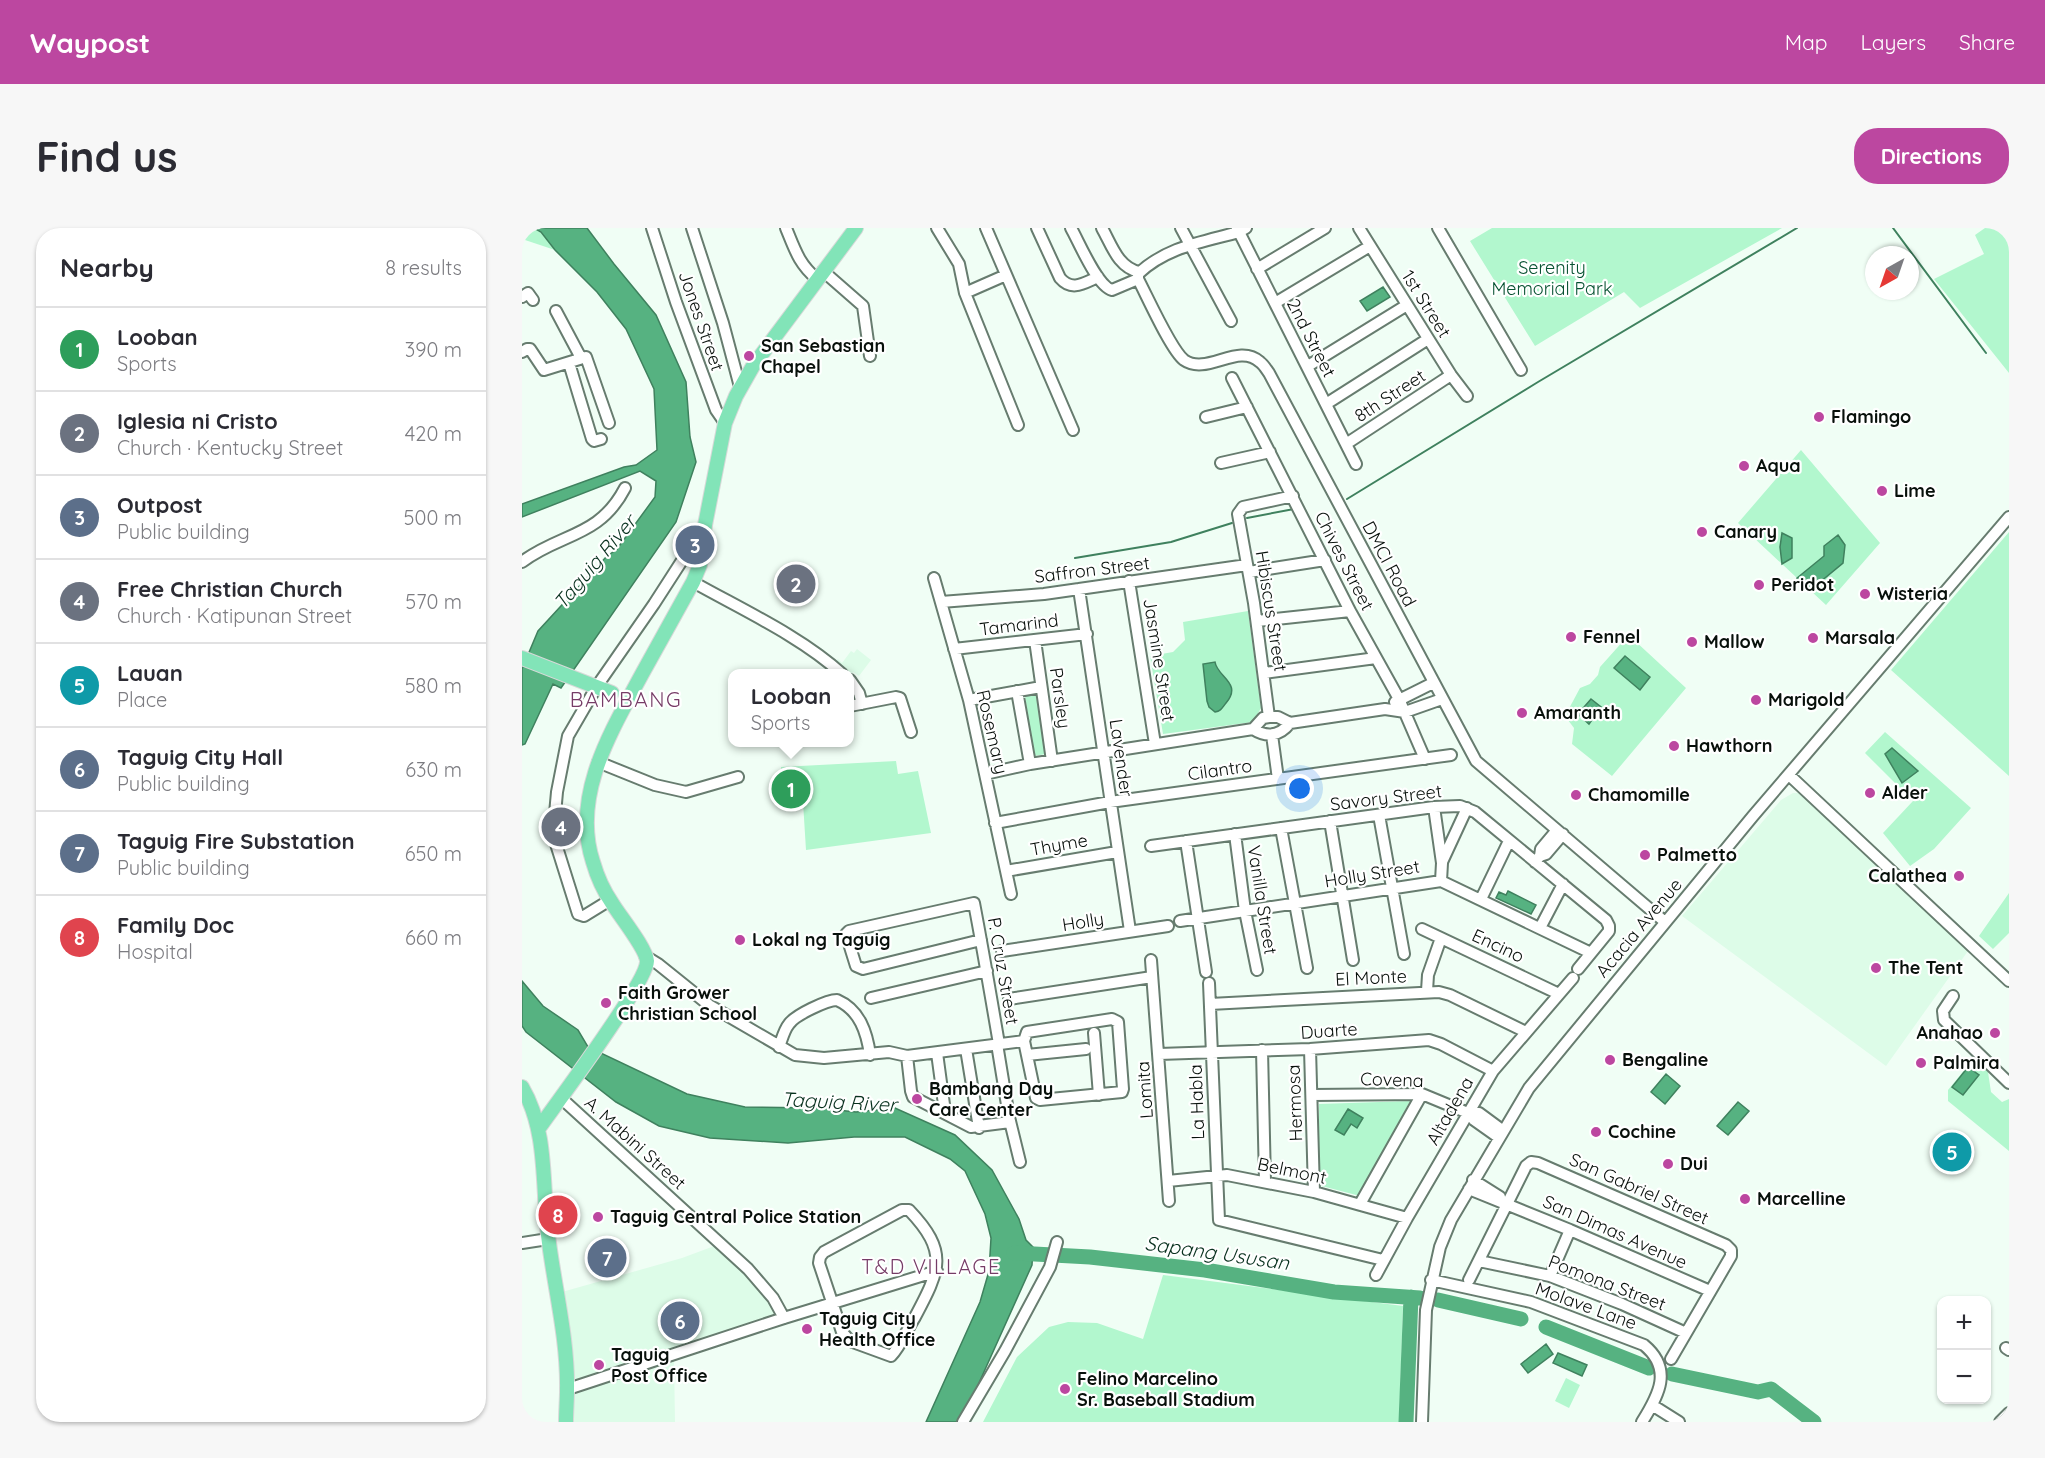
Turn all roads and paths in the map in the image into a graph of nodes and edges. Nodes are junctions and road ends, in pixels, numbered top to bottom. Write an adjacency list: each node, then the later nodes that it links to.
1 (652, 228): 42 (street, Jones Street)
2 (692, 228): 36 (street)
3 (786, 228): 18 (street)
4 (856, 228): 18 (main road)
5 (937, 228): 22 (street)
6 (986, 228): 19 (street)
7 (1037, 228): 21 (street)
8 (1071, 228): 21 (street)
9 (1102, 228): 20 (street)
10 (1181, 228): 15 (street)
11 (1325, 228): 17 (street)
12 (1359, 228): 16 (street, 1st Street)
13 (1438, 228): 33 (street)
14 (1240, 229): 15 (street); 17 (street, 2nd Street)
15 (1189, 244): 20 (street); 26 (street)
16 (1370, 246): 23 (street); 24 (street, 1st Street)
17 (1257, 269): 23 (street, 2nd Street)
18 (820, 275): 29 (street); 36 (main road)
19 (1006, 275): 22 (street); 44 (street)
20 (1139, 276): 21 (street); 71 (street, DMCI Road)
21 (1098, 277)
22 (965, 293): 43 (street)
23 (1275, 303): 32 (street, 2nd Street)
24 (1407, 304): 27 (street, 1st Street); 32 (street)
25 (556, 310): 30 (street)
26 (1231, 321)
27 (1428, 339): 34 (street, 1st Street); 38 (street)
28 (522, 352): 31 (street)
29 (870, 356)
30 (581, 358): 31 (street); 41 (street)
31 (569, 363): 45 (street)
32 (1308, 366): 38 (street, 2nd Street)
33 (1521, 370)
34 (1451, 375): 37 (street, 1st Street); 46 (street, 8th Street)
35 (1232, 378): 39 (street, Chives Street)
36 (740, 387): 42 (main road)
37 (1467, 396)
38 (1326, 404): 46 (street, 2nd Street)
39 (1247, 407): 40 (street); 47 (street, Chives Street)
40 (1206, 417)
41 (609, 423)
42 (725, 423): 53 (main road)
43 (1018, 425)
44 (1073, 430)
45 (601, 439)
46 (1346, 444): 49 (street, 2nd Street)
47 (1270, 452): 48 (street); 51 (street, Chives Street)
48 (1221, 463)
49 (1356, 464)
50 (625, 488): 55 (street)
51 (1293, 496): 54 (street, Chives Street); 56 (street, Hibiscus Street)
52 (2009, 517): 96 (street, Acacia Avenue)
53 (705, 525): 59 (main road); 72 (street)
54 (1325, 560): 56 (street, Saffron Street); 62 (street, Chives Street)
55 (522, 562)
56 (1248, 568): 58 (street, Saffron Street); 63 (street, Hibiscus Street)
57 (934, 578): 61 (street, Rosemary)
58 (1129, 581): 60 (street, Saffron Street); 89 (street, Jasmine Street)
59 (693, 582): 69 (street); 76 (main road)
60 (1079, 589): 61 (street, Saffron Street); 64 (street, Lavender)
61 (941, 602): 66 (street, Rosemary)
62 (1350, 611): 63 (street); 68 (street, Chives Street)
63 (1257, 621): 70 (street, Hibiscus Street)
64 (1087, 634): 65 (street, Tamarind); 90 (street, Lavender)
65 (1035, 640): 66 (street, Tamarind); 74 (street, Parsley)
66 (954, 650): 79 (street, Rosemary)
67 (522, 658): 72 (main road)
68 (1376, 658): 70 (street); 77 (street, Chives Street)
69 (837, 669)
70 (1264, 673): 84 (street, Hibiscus Street)
71 (1433, 682): 77 (street); 78 (street, DMCI Road)
72 (597, 686): 76 (main road); 123 (street)
73 (854, 686): 80 (street)
74 (1041, 687): 75 (street); 93 (street, Parsley)
75 (1017, 691): 79 (street); 95 (street)
76 (620, 698): 94 (main road)
77 (1399, 699): 82 (street); 83 (street, Chives Street)
78 (1442, 699): 83 (street); 107 (street, DMCI Road)
79 (969, 700): 97 (street, Rosemary)
80 (862, 704): 81 (street); 87 (street)
81 (854, 705)
82 (1385, 709): 83 (street); 85 (street)
83 (1405, 712): 92 (street, Chives Street)
84 (1269, 717): 85 (street); 86 (street)
85 (1290, 723): 88 (street)
86 (1253, 729): 88 (street); 89 (street)
87 (911, 732)
88 (1272, 735): 99 (street)
89 (1155, 744): 90 (street)
90 (1103, 752): 93 (street); 100 (street, Lavender)
91 (1450, 755): 92 (street, Cilantro)
92 (1425, 759): 99 (street, Cilantro)
93 (1052, 760): 95 (street)
94 (598, 762): 98 (street); 123 (main road)
95 (1030, 764): 97 (street)
96 (1791, 773): 118 (street); 128 (street, Acacia Avenue)
97 (985, 774): 105 (street, Rosemary)
98 (738, 777)
99 (1278, 779): 100 (street, Cilantro)
100 (1110, 802): 105 (street, Cilantro); 112 (street, Lavender)
101 (1434, 807): 102 (street, Savory Street); 103 (street, Savory Street); 114 (street)
102 (1467, 808): 110 (street, Savory Street); 114 (street)
103 (1379, 814): 104 (street, Savory Street); 119 (street)
104 (1330, 821): 106 (street, Savory Street); 121 (street)
105 (996, 823): 115 (street, Rosemary)
106 (1281, 828): 108 (street, Savory Street); 124 (street)
107 (1560, 832): 113 (street); 128 (street, DMCI Road)
108 (1235, 834): 109 (street, Savory Street); 125 (street, Vanilla Street)
109 (1186, 841): 111 (street, Savory Street); 126 (street)
110 (1509, 841): 113 (street, Savory Street); 122 (street)
111 (1151, 846)
112 (1117, 852): 115 (street, Thyme); 133 (street, Lavender)
113 (1538, 859): 117 (street, Savory Street)
114 (1442, 863): 116 (street)
115 (1006, 871): 120 (street, Rosemary)
116 (1441, 881): 119 (street, Holly Street); 122 (street, Holly Street)
117 (1563, 884): 130 (street, Savory Street); 131 (street)
118 (1912, 886): 146 (street); 148 (street)
119 (1392, 888): 121 (street, Holly Street); 138 (street)
120 (1011, 894)
121 (1341, 896): 124 (street, Holly Street); 141 (street)
122 (1481, 899): 131 (street, Holly Street)
123 (610, 900): 139 (main road)
124 (1293, 903): 125 (street, Holly Street); 142 (street)
125 (1245, 911): 126 (street, Holly Street); 143 (street, Vanilla Street)
126 (1197, 918): 127 (street, Holly Street); 145 (street)
127 (1180, 921)
128 (1665, 922): 183 (street, Acacia Avenue)
129 (1168, 926): 133 (street, Holly)
130 (1609, 926): 137 (street, Altadena)
131 (1540, 928): 137 (street, Holly Street)
132 (1422, 929): 134 (street, Encino)
133 (1130, 931): 136 (street, Holly)
134 (1441, 938): 150 (street); 151 (street, Encino)
135 (981, 940): 135 (street, P. Cruz Street); 144 (street, P. Cruz Street)
136 (1002, 951)
137 (1591, 953): 151 (street, Altadena)
138 (1404, 954)
139 (645, 956): 160 (street); 177 (main road)
140 (1151, 960): 147 (street, Lomita)
141 (1353, 960)
142 (1307, 968)
143 (1257, 970)
144 (987, 971): 153 (street); 159 (street, P. Cruz Street)
145 (1206, 972)
146 (2009, 972)
147 (1152, 977): 154 (street); 167 (street, Lomita)
148 (2009, 981)
149 (1209, 983): 155 (street, La Habla)
150 (1426, 992): 155 (street, El Monte); 156 (street, El Monte)
151 (1559, 994): 156 (street, Altadena)
152 (1953, 996): 172 (street)
153 (871, 998)
154 (1009, 999)
155 (1210, 1004): 165 (street, La Habla)
156 (1526, 1032): 171 (street, Altadena)
157 (1094, 1034): 175 (street)
158 (1024, 1041): 159 (street); 169 (street); 175 (street)
159 (998, 1044): 161 (street); 180 (street, P. Cruz Street)
160 (779, 1047): 168 (street); 168 (street)
161 (966, 1049): 166 (street); 182 (street)
162 (1086, 1049): 169 (street)
163 (1310, 1049): 164 (street, Duarte); 171 (street, Duarte); 176 (street, Hermosa)
164 (1262, 1050): 165 (street, Duarte); 187 (street)
165 (1212, 1052): 167 (street, Duarte); 185 (street, La Habla)
166 (937, 1053): 170 (street); 178 (street)
167 (1159, 1054): 186 (street, Lomita)
168 (870, 1055): 170 (street)
169 (1027, 1055): 175 (street)
170 (907, 1056): 178 (street)
171 (1492, 1071): 179 (street, Altadena)
172 (2009, 1083)
173 (522, 1087): 181 (main road)
174 (1422, 1094): 176 (street, Covena); 179 (street, Covena); 192 (street)
175 (1099, 1095)
176 (1312, 1095): 189 (street, Hermosa)
177 (561, 1098): 181 (main road); 207 (street, A. Mabini Street)
178 (945, 1112): 182 (street)
179 (1468, 1113): 183 (street, Covena); 193 (street, Altadena)
180 (1010, 1122): 182 (street); 184 (street, P. Cruz Street)
181 (539, 1128): 195 (main road)
182 (980, 1128)
183 (1500, 1134): 188 (street, Acacia Avenue)
184 (1020, 1162)
185 (1216, 1176): 186 (street, Belmont); 187 (street, Belmont); 198 (street, La Habla)
186 (1168, 1181): 190 (street, Lomita)
187 (1265, 1181): 189 (street, Belmont)
188 (1471, 1185): 191 (street, San Dimas Avenue); 203 (street, Acacia Avenue)
189 (1314, 1192): 192 (street, Belmont)
190 (1169, 1201)
191 (1507, 1203): 194 (street, San Dimas Avenue); 199 (street); 205 (street, San Gabriel Street)
192 (1360, 1204): 193 (street, Belmont)
193 (1407, 1218): 198 (street, Altadena)
194 (1570, 1230): 202 (street); 205 (street, San Dimas Avenue)
195 (548, 1239): 196 (street); 210 (main road)
196 (522, 1243)
197 (1057, 1246): 214 (street)
198 (1383, 1260): 201 (street, Altadena)
199 (1479, 1261): 202 (street, Pomona Street); 204 (street)
200 (937, 1271): 206 (street); 206 (street); 206 (street)
201 (1376, 1275)
202 (1550, 1276): 208 (street, Pomona Street)
203 (1431, 1280): 211 (street, Molave Lane); 215 (street, Acacia Avenue)
204 (1469, 1280)
205 (1710, 1292): 208 (street)
206 (832, 1304): 207 (street)
207 (784, 1318): 210 (street)
208 (1686, 1333): 209 (street)
209 (1671, 1359)
210 (567, 1389): 213 (main road)
211 (1652, 1406): 216 (street, Molave Lane); 217 (street)
212 (2009, 1413): 218 (street)
213 (566, 1422)
214 (963, 1422)
215 (1422, 1422)
216 (1642, 1422)
217 (1679, 1422)
218 (2000, 1422)

